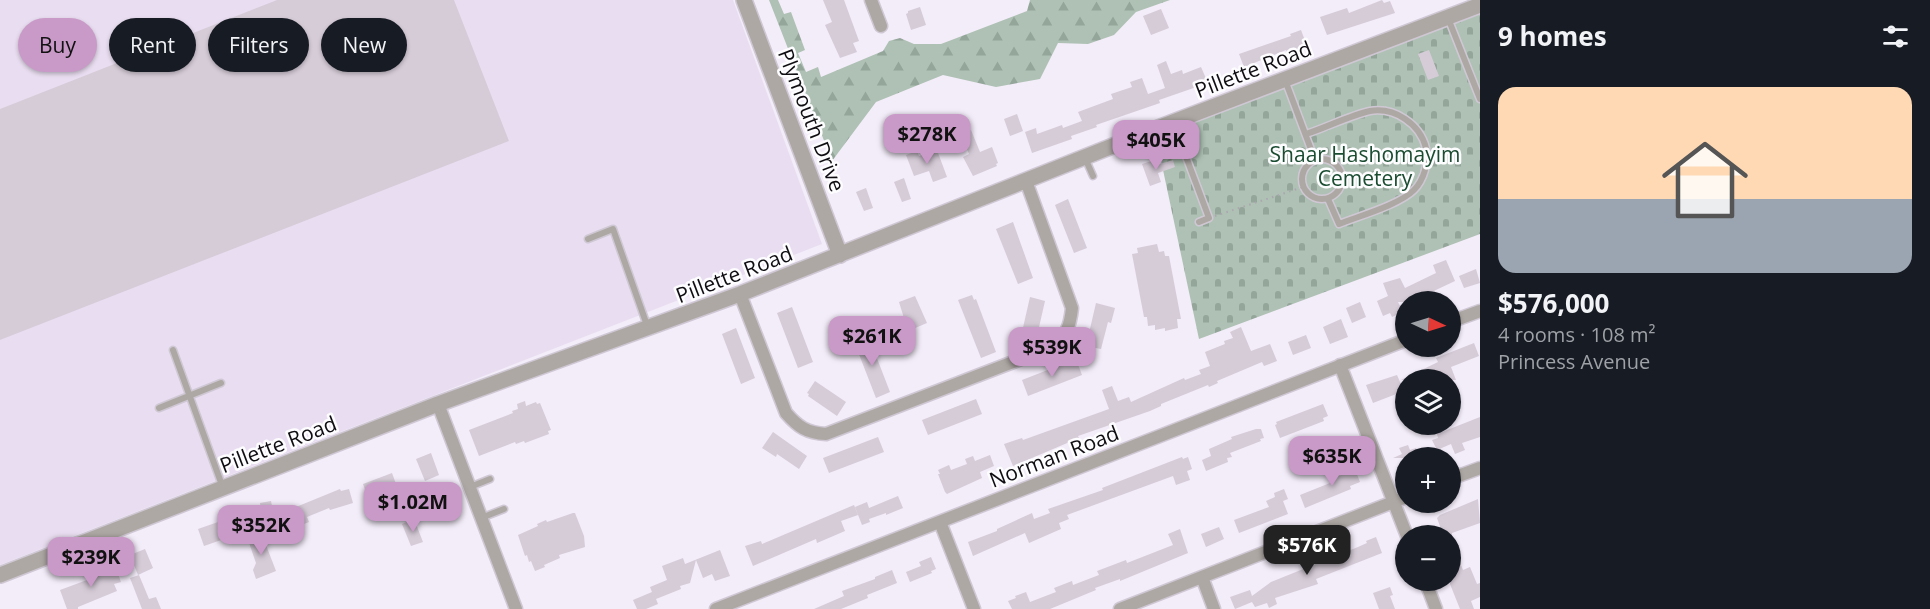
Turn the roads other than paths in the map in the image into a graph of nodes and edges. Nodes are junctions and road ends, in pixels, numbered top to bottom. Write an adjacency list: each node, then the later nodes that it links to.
1 (744, 0): 17 (street, Plymouth Drive)
2 (871, 0): 5 (street)
3 (1480, 5): 4 (street, Pillette Road)
4 (1447, 18): 6 (street, Pillette Road); 7 (lane)
5 (881, 26)
6 (1285, 80): 8 (street, Pillette Road); 9 (lane)
7 (1480, 99)
8 (1173, 122): 10 (street, Pillette Road); 15 (lane)
9 (1306, 135): 11 (lane); 14 (lane)
10 (1085, 157): 12 (lane); 13 (street, Pillette Road)
11 (1315, 160): 14 (lane); 14 (lane)
12 (1093, 176)
13 (1026, 181): 17 (street, Pillette Road); 18 (street)
14 (1328, 199)
15 (1199, 222)
16 (588, 239): 21 (lane)
17 (840, 255): 18 (street, Pillette Road)
18 (740, 294): 21 (street, Pillette Road)
19 (1480, 311): 20 (street)
20 (1461, 318)
21 (648, 328): 27 (street, Pillette Road)
22 (1395, 344): 24 (street, Norman Road)
23 (173, 350): 26 (lane)
24 (1340, 365): 34 (street); 38 (street, Norman Road)
25 (221, 383): 26 (lane)
26 (189, 396): 28 (lane); 32 (lane)
27 (438, 404): 32 (street, Pillette Road); 33 (street)
28 (159, 408)
29 (1480, 468): 30 (street)
30 (1461, 475)
31 (490, 479): 33 (lane)
32 (224, 488): 39 (street, Pillette Road)
33 (470, 488): 37 (street)
34 (1395, 488)
35 (1395, 501): 40 (street)
36 (504, 509): 37 (lane)
37 (481, 518): 42 (street)
38 (940, 522): 43 (street, Norman Road); 44 (street)
39 (0, 575)
40 (1202, 577): 45 (street); 46 (street)
41 (1429, 591): 47 (street)
42 (516, 609)
43 (716, 609)
44 (974, 609)
45 (1120, 609)
46 (1215, 609)
47 (1436, 609)

